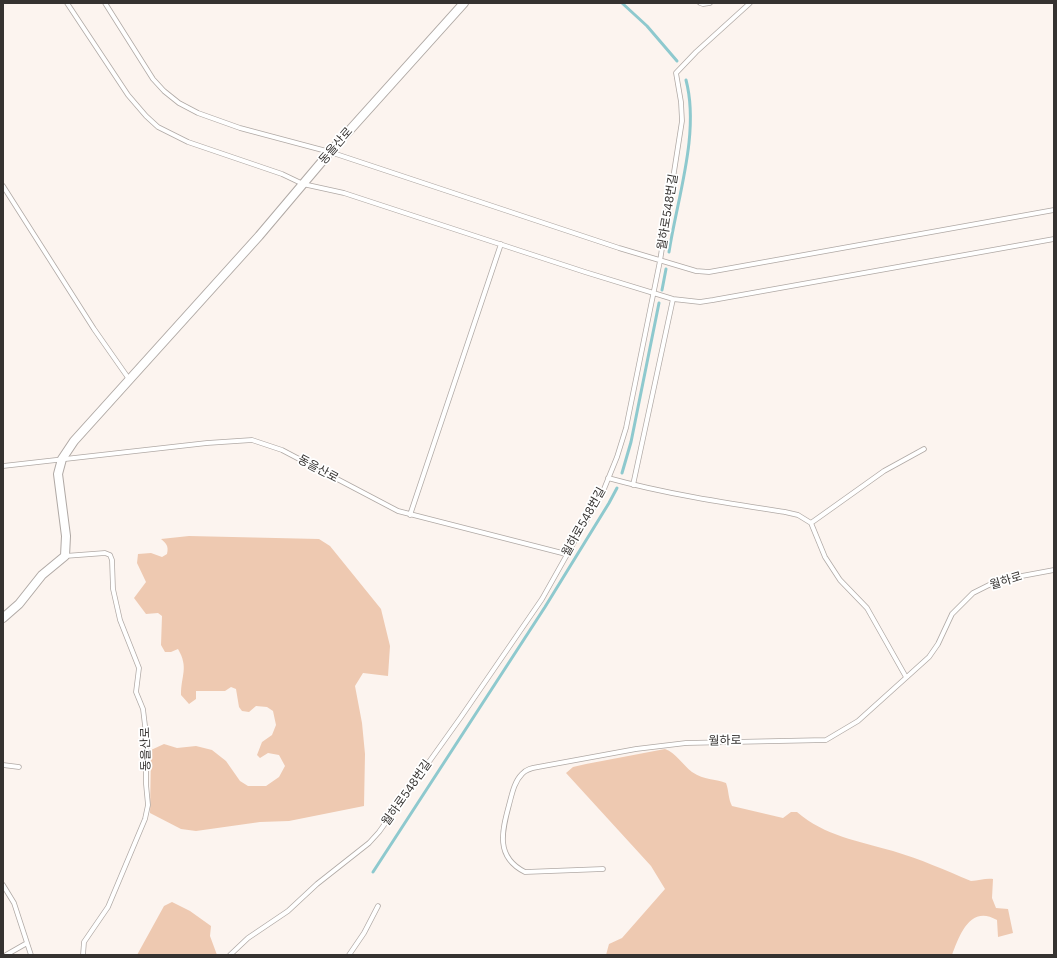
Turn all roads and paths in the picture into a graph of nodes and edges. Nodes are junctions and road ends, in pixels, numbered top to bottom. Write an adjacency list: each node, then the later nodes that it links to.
1 (67, 3): 8 (lane)
2 (105, 3): 7 (lane)
3 (464, 3): 7 (street, 동을산로)
4 (700, 3): 5 (lane)
5 (710, 3)
6 (750, 3): 13 (lane, 월하로548번길)
7 (330, 152): 8 (street, 동을산로); 13 (lane)
8 (303, 184): 12 (lane); 16 (street, 동을산로)
9 (3, 186): 16 (lane)
10 (1054, 210): 13 (lane)
11 (1054, 239): 15 (lane)
12 (501, 244): 14 (lane); 22 (lane)
13 (660, 261): 14 (lane, 월하로548번길)
14 (653, 293): 15 (lane); 20 (lane, 월하로548번길)
15 (673, 298): 21 (lane)
16 (129, 379): 18 (street, 동을산로)
17 (924, 449): 23 (lane)
18 (62, 459): 19 (lane, 동을산로); 22 (lane, 동을산로); 25 (street, 동을산로)
19 (3, 466)
20 (608, 478): 21 (lane); 24 (lane, 월하로548번길)
21 (633, 485): 23 (lane)
22 (410, 515): 24 (lane, 동을산로)
23 (811, 523): 28 (lane)
24 (566, 554): 38 (lane, 월하로548번길)
25 (65, 556): 27 (street); 37 (lane, 동을산로)
26 (1054, 570): 28 (lane, 월하로)
27 (3, 618)
28 (906, 677): 31 (lane, 월하로)
29 (3, 765): 30 (lane)
30 (19, 768)
31 (603, 869)
32 (3, 885): 34 (lane)
33 (378, 906): 39 (lane)
34 (27, 943): 35 (lane); 36 (lane)
35 (6, 955)
36 (31, 955)
37 (83, 955)
38 (230, 955)
39 (349, 955)

